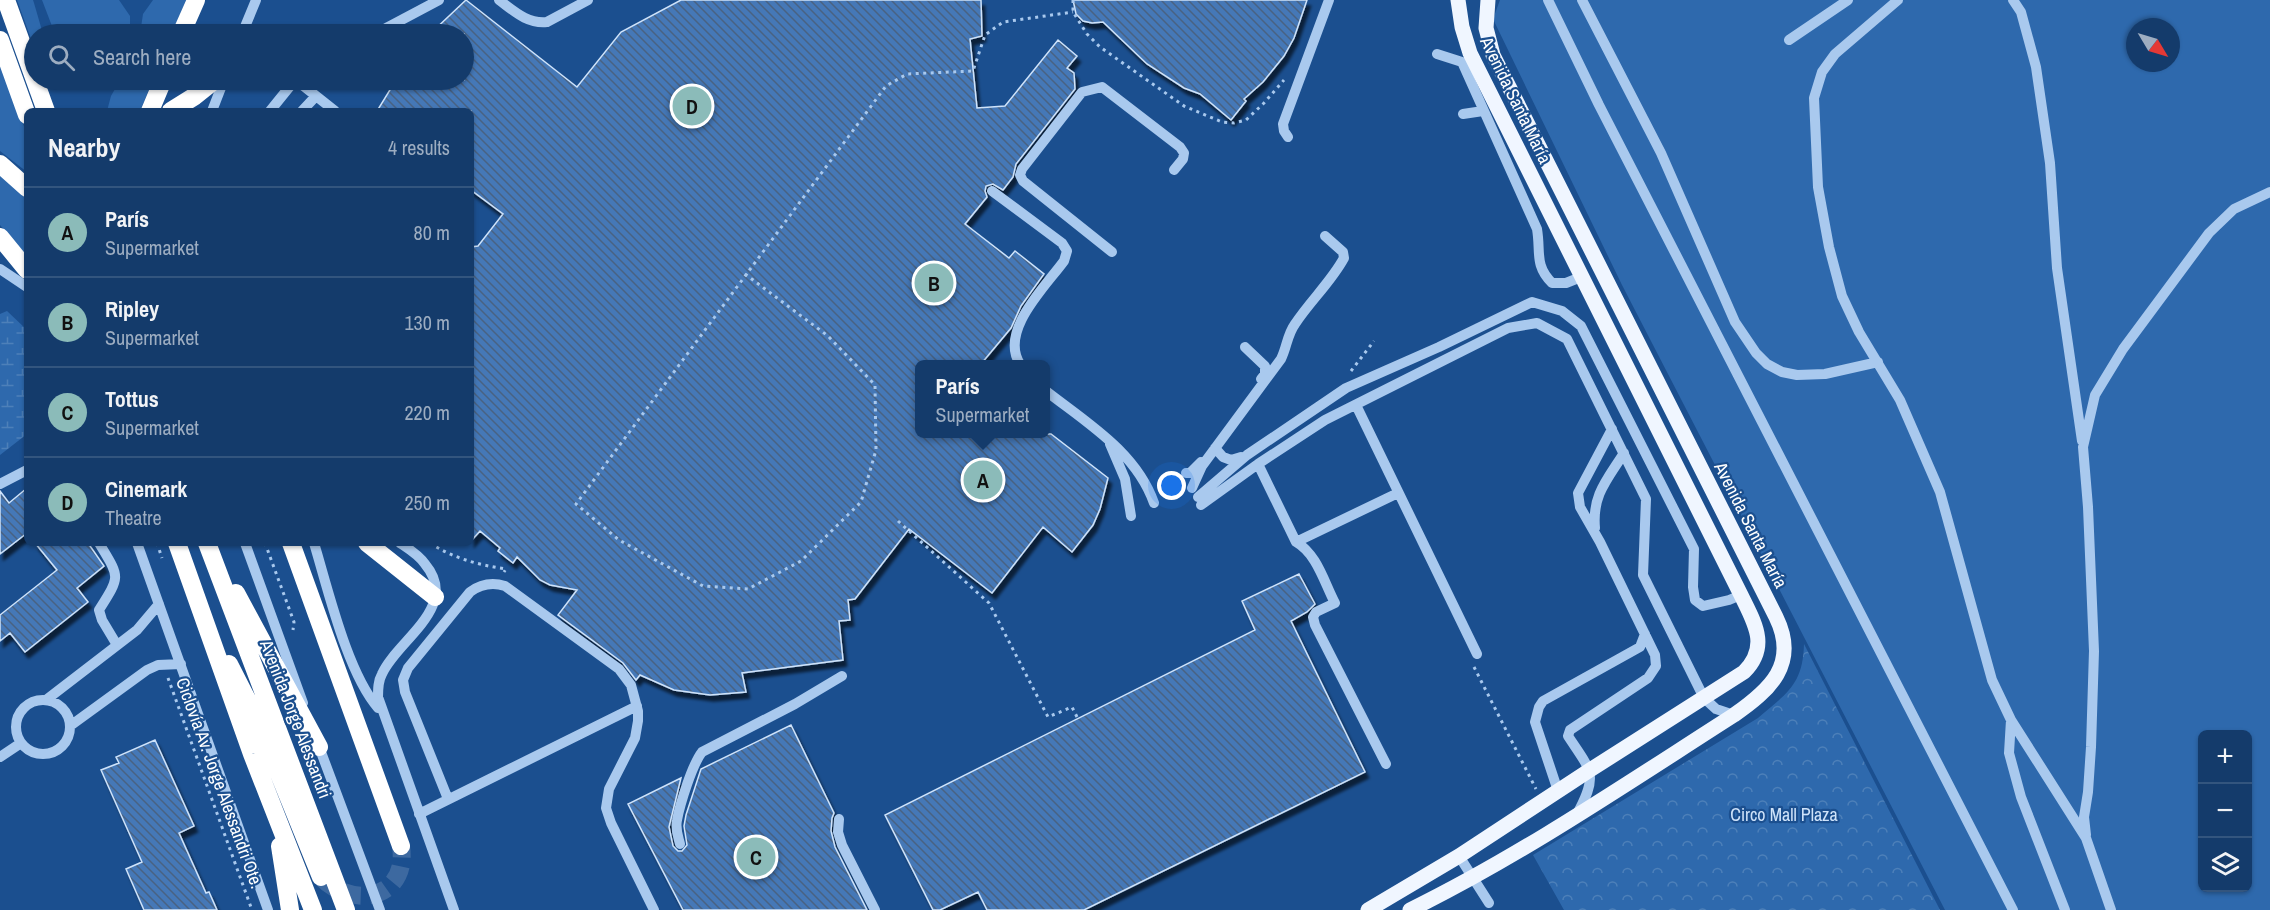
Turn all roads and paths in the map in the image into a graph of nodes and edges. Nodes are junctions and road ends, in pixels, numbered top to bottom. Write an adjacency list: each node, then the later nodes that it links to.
1 (6, 0): 23 (highway)
2 (196, 0): 18 (highway)
3 (256, 0): 19 (street)
4 (439, 0): 20 (street)
5 (499, 0): 6 (street)
6 (588, 0)
7 (1073, 0): 17 (path)
8 (1329, 0): 43 (street)
9 (1467, 0): 16 (main road)
10 (1488, 0): 109 (main road, Avenida Santa María)
11 (1548, 0): 142 (street)
12 (1582, 0): 60 (street)
13 (1848, 0): 22 (street)
14 (1898, 0): 60 (street)
15 (2013, 0): 66 (street)
16 (1460, 8): 55 (main road, Avenida Santa María)
17 (1073, 12): 25 (path); 54 (path)
18 (185, 24)
19 (246, 24)
20 (394, 24)
21 (0, 40): 33 (highway)
22 (1789, 40)
23 (24, 50)
24 (1437, 54): 41 (street)
25 (1285, 78)
26 (38, 90): 34 (highway)
27 (159, 90): 35 (highway)
28 (202, 90): 36 (highway)
29 (220, 90): 37 (street)
30 (287, 90): 38 (street)
31 (308, 90): 32 (street)
32 (316, 96): 39 (street); 40 (street)
33 (24, 108)
34 (45, 108)
35 (151, 108)
36 (176, 108)
37 (213, 108)
38 (272, 108)
39 (305, 108)
40 (331, 108)
41 (1483, 111): 42 (street); 55 (street)
42 (1463, 114)
43 (1288, 137)
44 (0, 164): 46 (highway)
45 (1174, 170): 51 (street)
46 (24, 185)
47 (992, 191): 59 (street)
48 (2270, 192): 66 (street)
49 (1325, 236): 67 (street)
50 (0, 237): 52 (highway)
51 (1112, 252)
52 (24, 266)
53 (0, 269): 56 (street)
54 (745, 274): 54 (path)
55 (1581, 277): 94 (main road, Avenida Santa María)
56 (24, 285)
57 (1374, 341): 61 (path)
58 (1245, 347): 72 (street)
59 (1018, 360)
60 (1878, 362): 111 (street)
61 (1350, 372)
62 (1050, 394): 65 (street)
63 (1356, 405): 64 (street); 70 (street); 74 (street)
64 (1612, 429): 68 (street); 80 (street)
65 (1104, 437): 76 (street); 77 (street)
66 (2083, 447): 124 (street)
67 (1215, 448): 69 (street); 75 (street)
68 (1624, 453): 80 (street); 105 (street)
69 (1248, 455): 75 (street); 94 (street)
70 (1258, 464): 75 (street); 79 (street)
71 (24, 472): 73 (street)
72 (1186, 473)
73 (0, 484)
74 (1398, 493): 79 (street); 101 (street)
75 (1197, 497)
76 (1154, 503)
77 (1131, 516)
78 (898, 521): 110 (path)
79 (1296, 542): 116 (street)
80 (1600, 542): 99 (street)
81 (101, 546): 100 (street)
82 (138, 546): 96 (street)
83 (178, 546): 97 (highway)
84 (209, 546): 135 (highway, Avenida Jorge Alessandri)
85 (210, 546): 114 (highway)
86 (246, 546): 114 (street, Avenida Jorge Alessandri)
87 (266, 546): 98 (path)
88 (293, 546): 126 (highway)
89 (315, 546): 108 (street)
90 (371, 546): 95 (highway)
91 (404, 546): 95 (street)
92 (436, 546): 93 (path)
93 (497, 584): 107 (street); 119 (street)
94 (1741, 595): 105 (main road, Avenida Santa María)
95 (435, 597): 108 (street)
96 (159, 604): 100 (street); 102 (street)
97 (206, 627): 122 (highway); 129 (highway)
98 (293, 630)
99 (1645, 634): 117 (street); 118 (street)
100 (117, 645): 106 (street)
101 (1477, 654)
102 (181, 664): 103 (street); 132 (street)
103 (164, 665): 112 (street); 131 (path, Ciclovía Av. Jorge Alessandri Ote.)
104 (842, 676): 125 (street)
105 (1704, 698): 109 (street); 117 (main road, Avenida Santa María)
106 (46, 700): 112 (street); 113 (street)
107 (637, 706): 119 (street); 138 (street)
108 (382, 713): 121 (street)
109 (1734, 715): 120 (main road, Avenida Santa María)
110 (1078, 719)
111 (2011, 720): 124 (street); 143 (street)
112 (70, 726): 113 (street)
113 (21, 743): 115 (street)
114 (319, 747): 136 (street, Avenida Jorge Alessandri)
115 (2, 752)
116 (1386, 764)
117 (1590, 770): 118 (main road, Avenida Santa María); 120 (street)
118 (1558, 791): 127 (main road, Avenida Santa María)
119 (448, 799): 121 (street)
120 (1577, 813): 128 (main road, Avenida Santa María)
121 (419, 814): 137 (street)
122 (275, 815): 133 (highway); 134 (highway)
123 (839, 819): 139 (street)
124 (2086, 838): 144 (street)
125 (680, 844)
126 (401, 846)
127 (1459, 856): 128 (street); 140 (main road, Avenida Santa María)
128 (1473, 877): 130 (street); 141 (main road, Avenida Santa María)
129 (321, 878)
130 (1489, 903)
131 (252, 910)
132 (268, 910)
133 (290, 910)
134 (313, 910)
135 (346, 910)
136 (380, 910)
137 (454, 910)
138 (654, 910)
139 (875, 910)
140 (1368, 910)
141 (1410, 910)
142 (2013, 910)
143 (2065, 910)
144 (2111, 910)

